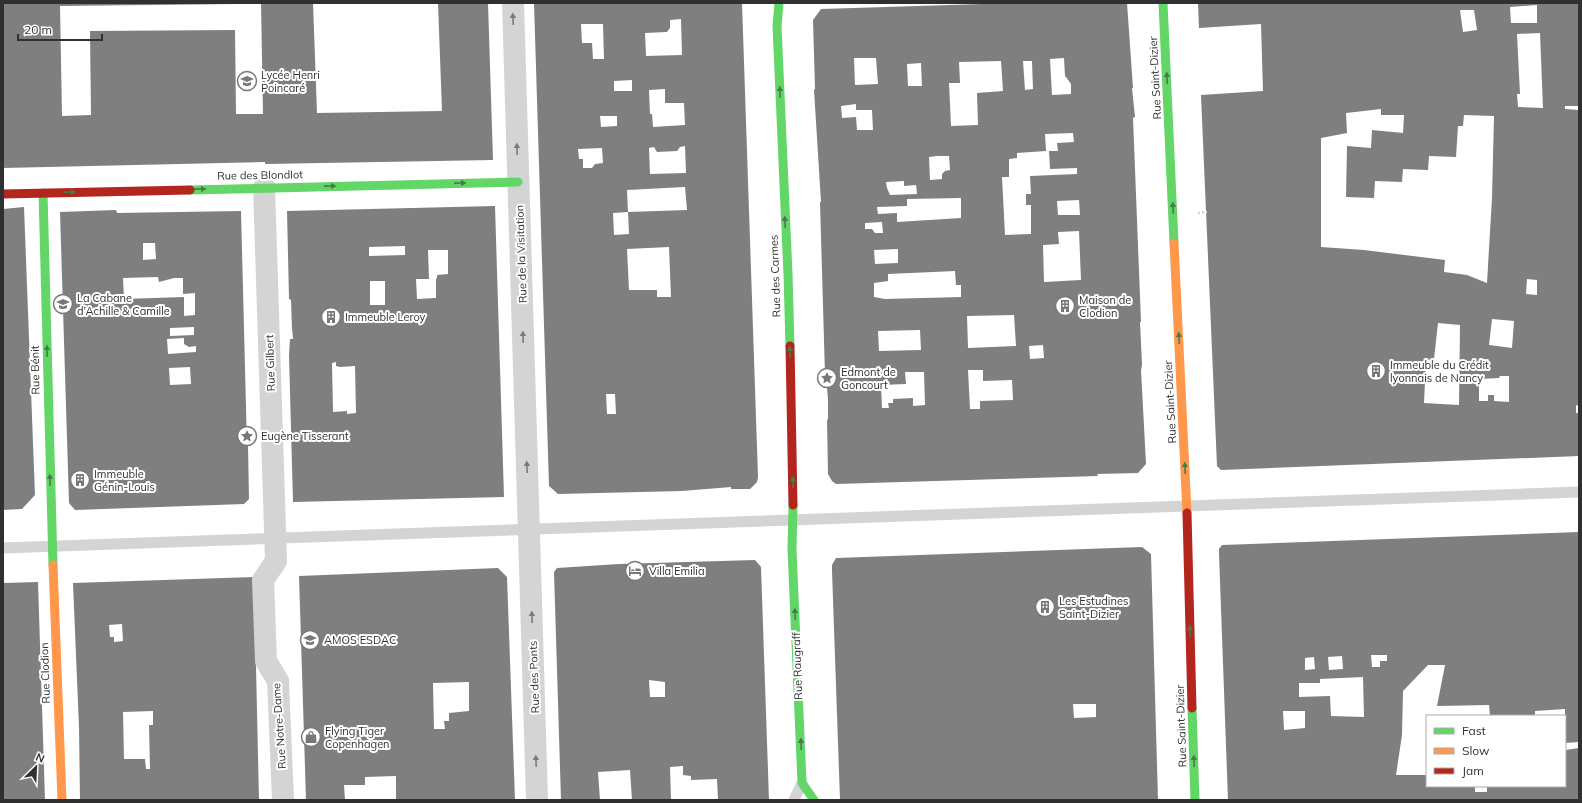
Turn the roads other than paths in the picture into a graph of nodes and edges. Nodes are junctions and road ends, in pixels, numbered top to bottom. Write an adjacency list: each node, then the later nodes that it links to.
1 (512, 3): 4 (street, Rue de la Visitation, one-way to 1)
2 (779, 3): 10 (street, Rue des Carmes, one-way to 2)
3 (1164, 3): 9 (street, Rue Saint-Dizier, one-way to 3)
4 (518, 182): 5 (street, Rue des Blondlot, one-way to 4); 11 (street, Rue de la Visitation, one-way to 4)
5 (264, 188): 6 (street, Rue des Blondlot, one-way to 5); 12 (street, Rue Gilbert)
6 (43, 192): 7 (street, Rue des Blondlot); 13 (street, Rue Bénit, one-way to 6)
7 (3, 194)
8 (1579, 492): 9 (lane)
9 (1186, 507): 10 (lane); 22 (street, Rue Saint-Dizier, one-way to 9)
10 (794, 521): 11 (lane); 15 (street, Rue des Carmes)
11 (529, 529): 12 (lane); 19 (street, Rue des Ponts, one-way to 11)
12 (275, 538): 13 (lane); 18 (street, Rue Notre-Dame)
13 (52, 546): 14 (lane); 17 (street, Rue Clodion)
14 (3, 548)
15 (792, 549): 16 (street, Rue Raugraff, one-way to 15)
16 (802, 783): 20 (lane, Rue Raugraff); 21 (street)
17 (62, 800)
18 (283, 800)
19 (537, 800)
20 (794, 800)
21 (814, 800)
22 (1195, 800)

